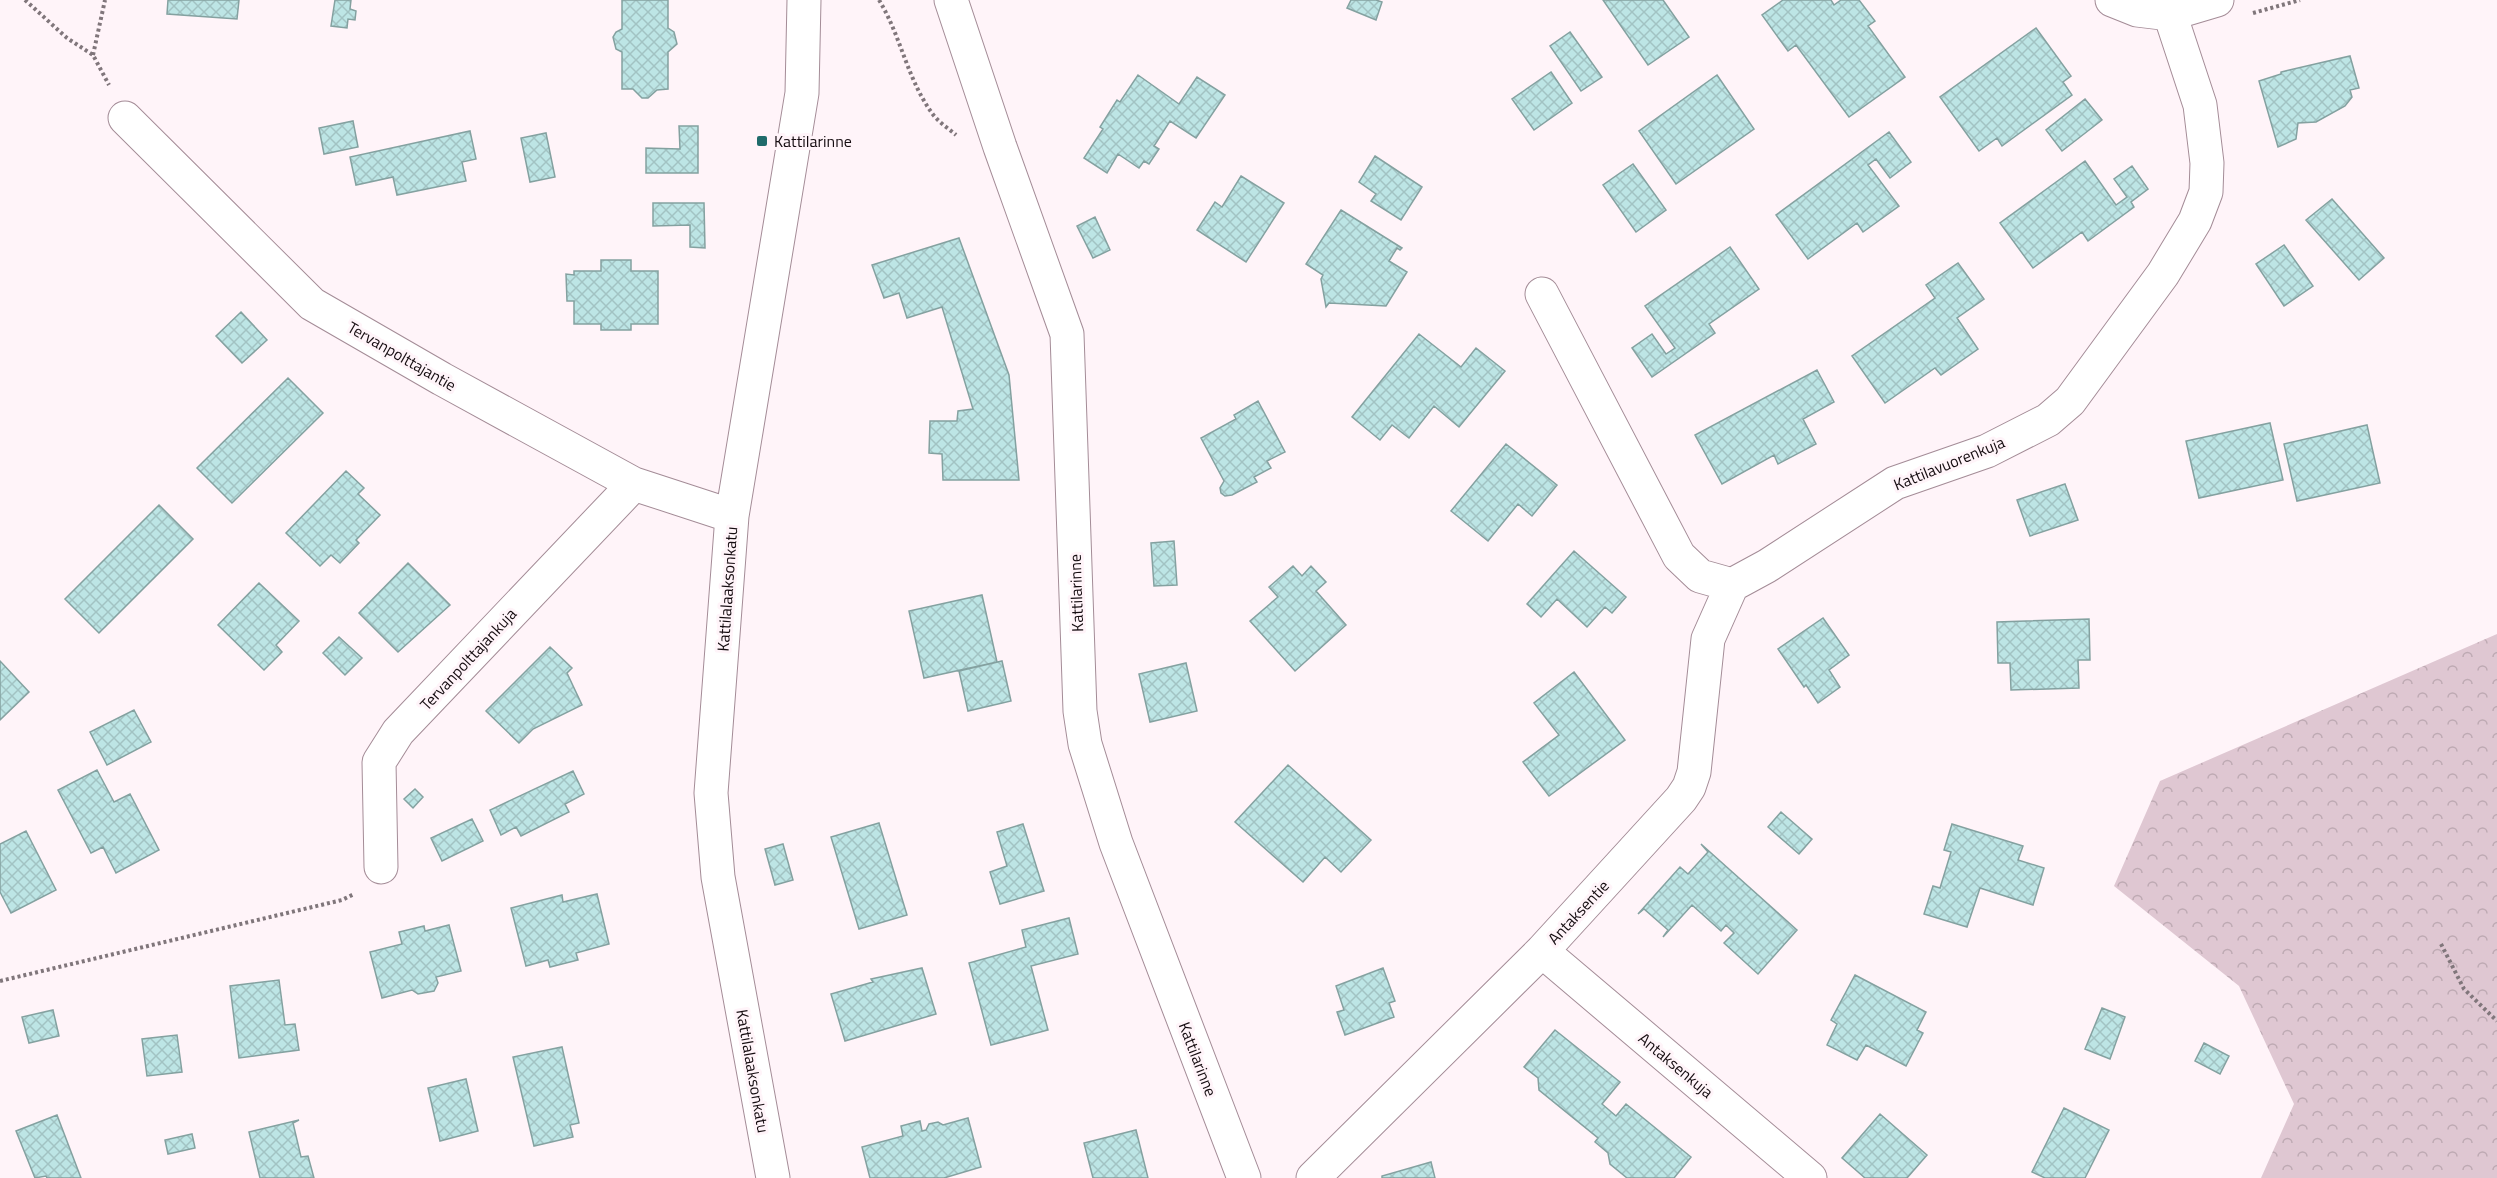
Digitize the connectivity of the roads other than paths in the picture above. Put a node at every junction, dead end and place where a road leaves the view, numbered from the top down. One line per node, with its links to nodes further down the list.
1 (804, 0): 9 (street, Kattilalaaksonkatu)
2 (951, 0): 14 (street, Kattilarinne)
3 (2112, 0): 5 (street)
4 (2217, 0): 5 (street)
5 (2170, 14): 10 (street, Kattilavuorenkuja)
6 (125, 118): 8 (street, Tervanpolttajantie)
7 (1542, 294): 10 (street)
8 (634, 484): 9 (street, Tervanpolttajantie); 11 (street, Tervanpolttajankuja)
9 (732, 516): 13 (street, Kattilalaaksonkatu)
10 (1732, 585): 12 (street, Antaksentie)
11 (381, 867)
12 (1542, 951): 15 (street, Antaksentie); 16 (street, Antaksenkuja)
13 (773, 1178)
14 (1244, 1178)
15 (1313, 1178)
16 (1810, 1178)

